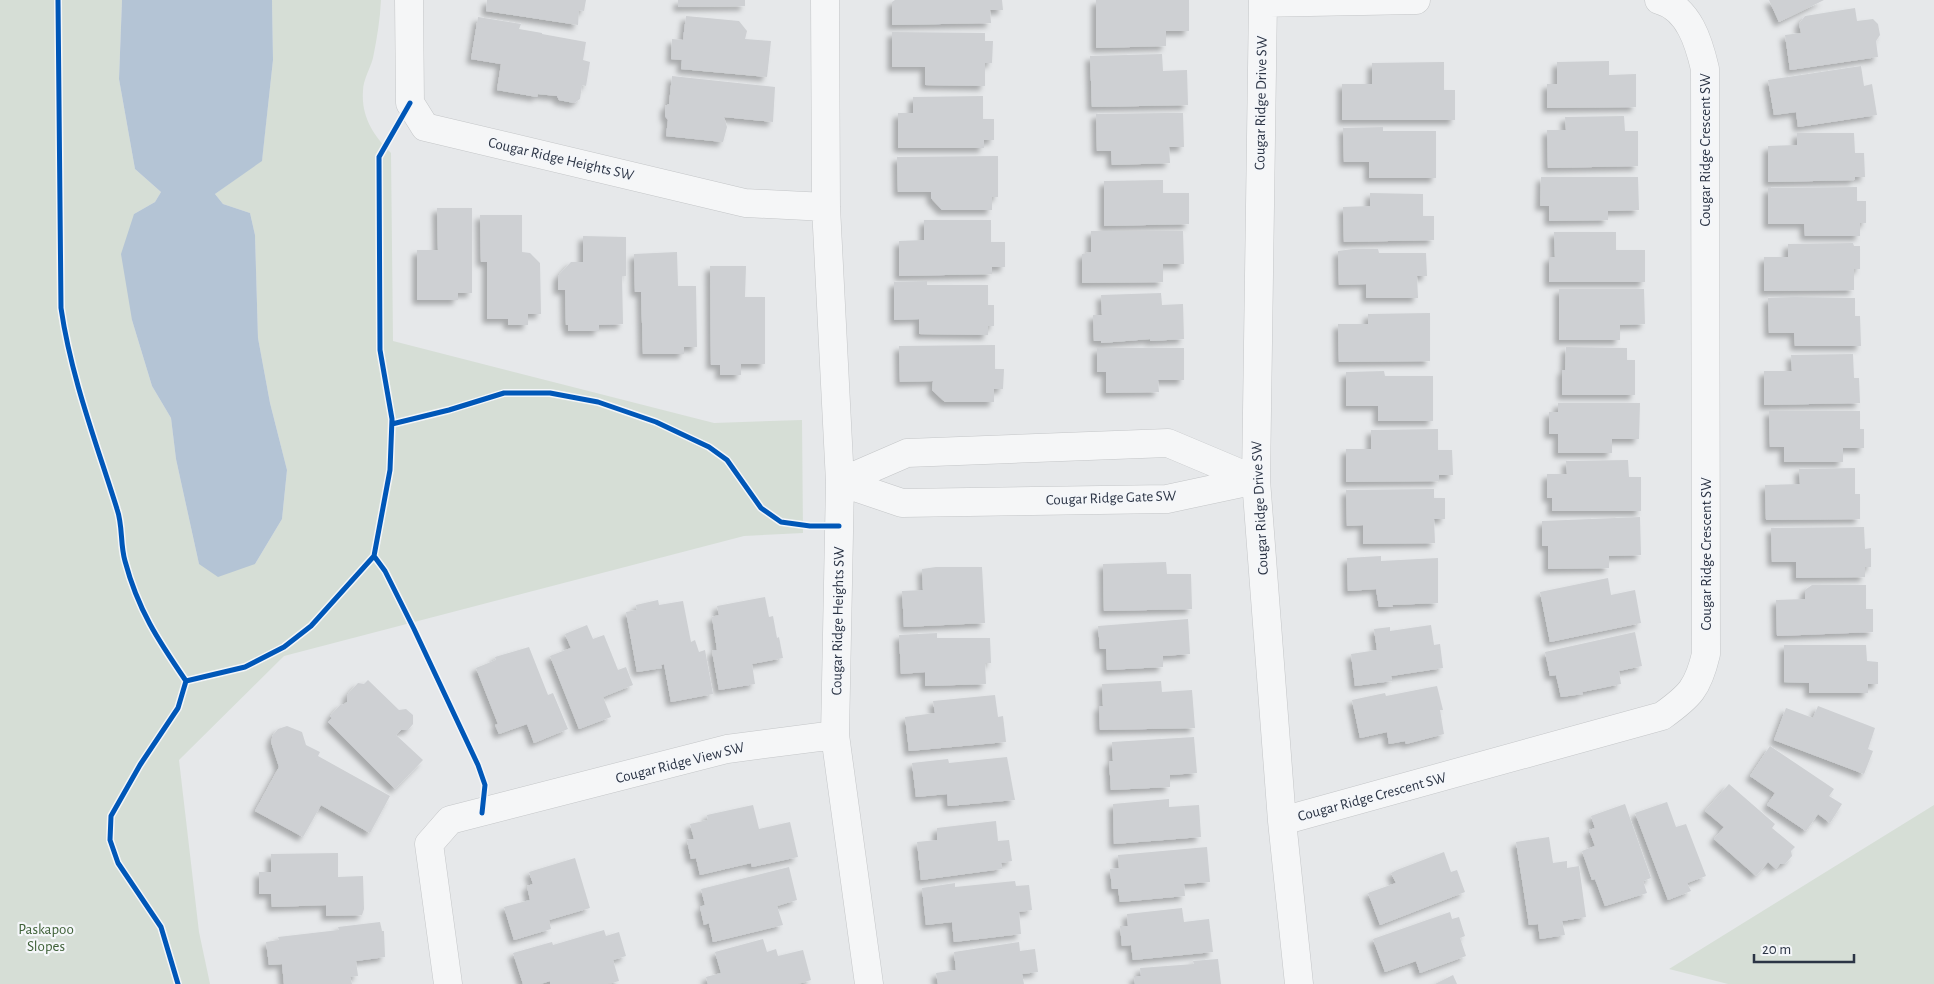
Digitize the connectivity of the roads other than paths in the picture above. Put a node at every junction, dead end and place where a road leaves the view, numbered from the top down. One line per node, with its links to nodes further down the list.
1 (409, 0): 6 (street, Cougar Ridge Heights SW)
2 (825, 0): 6 (street, Cougar Ridge Heights SW)
3 (1416, 0): 5 (street)
4 (1658, 0): 10 (street, Cougar Ridge Crescent SW)
5 (1263, 2): 7 (street, Cougar Ridge Drive SW)
6 (826, 207): 8 (street, Cougar Ridge Heights SW)
7 (1256, 480): 8 (street, Cougar Ridge Gate SW); 8 (street); 10 (street, Cougar Ridge Drive SW)
8 (840, 482): 9 (street, Cougar Ridge Heights SW)
9 (835, 735): 11 (street, Cougar Ridge View SW); 12 (street)
10 (1282, 821): 13 (street, Cougar Ridge Drive SW)
11 (448, 984)
12 (870, 984)
13 (1299, 984)

